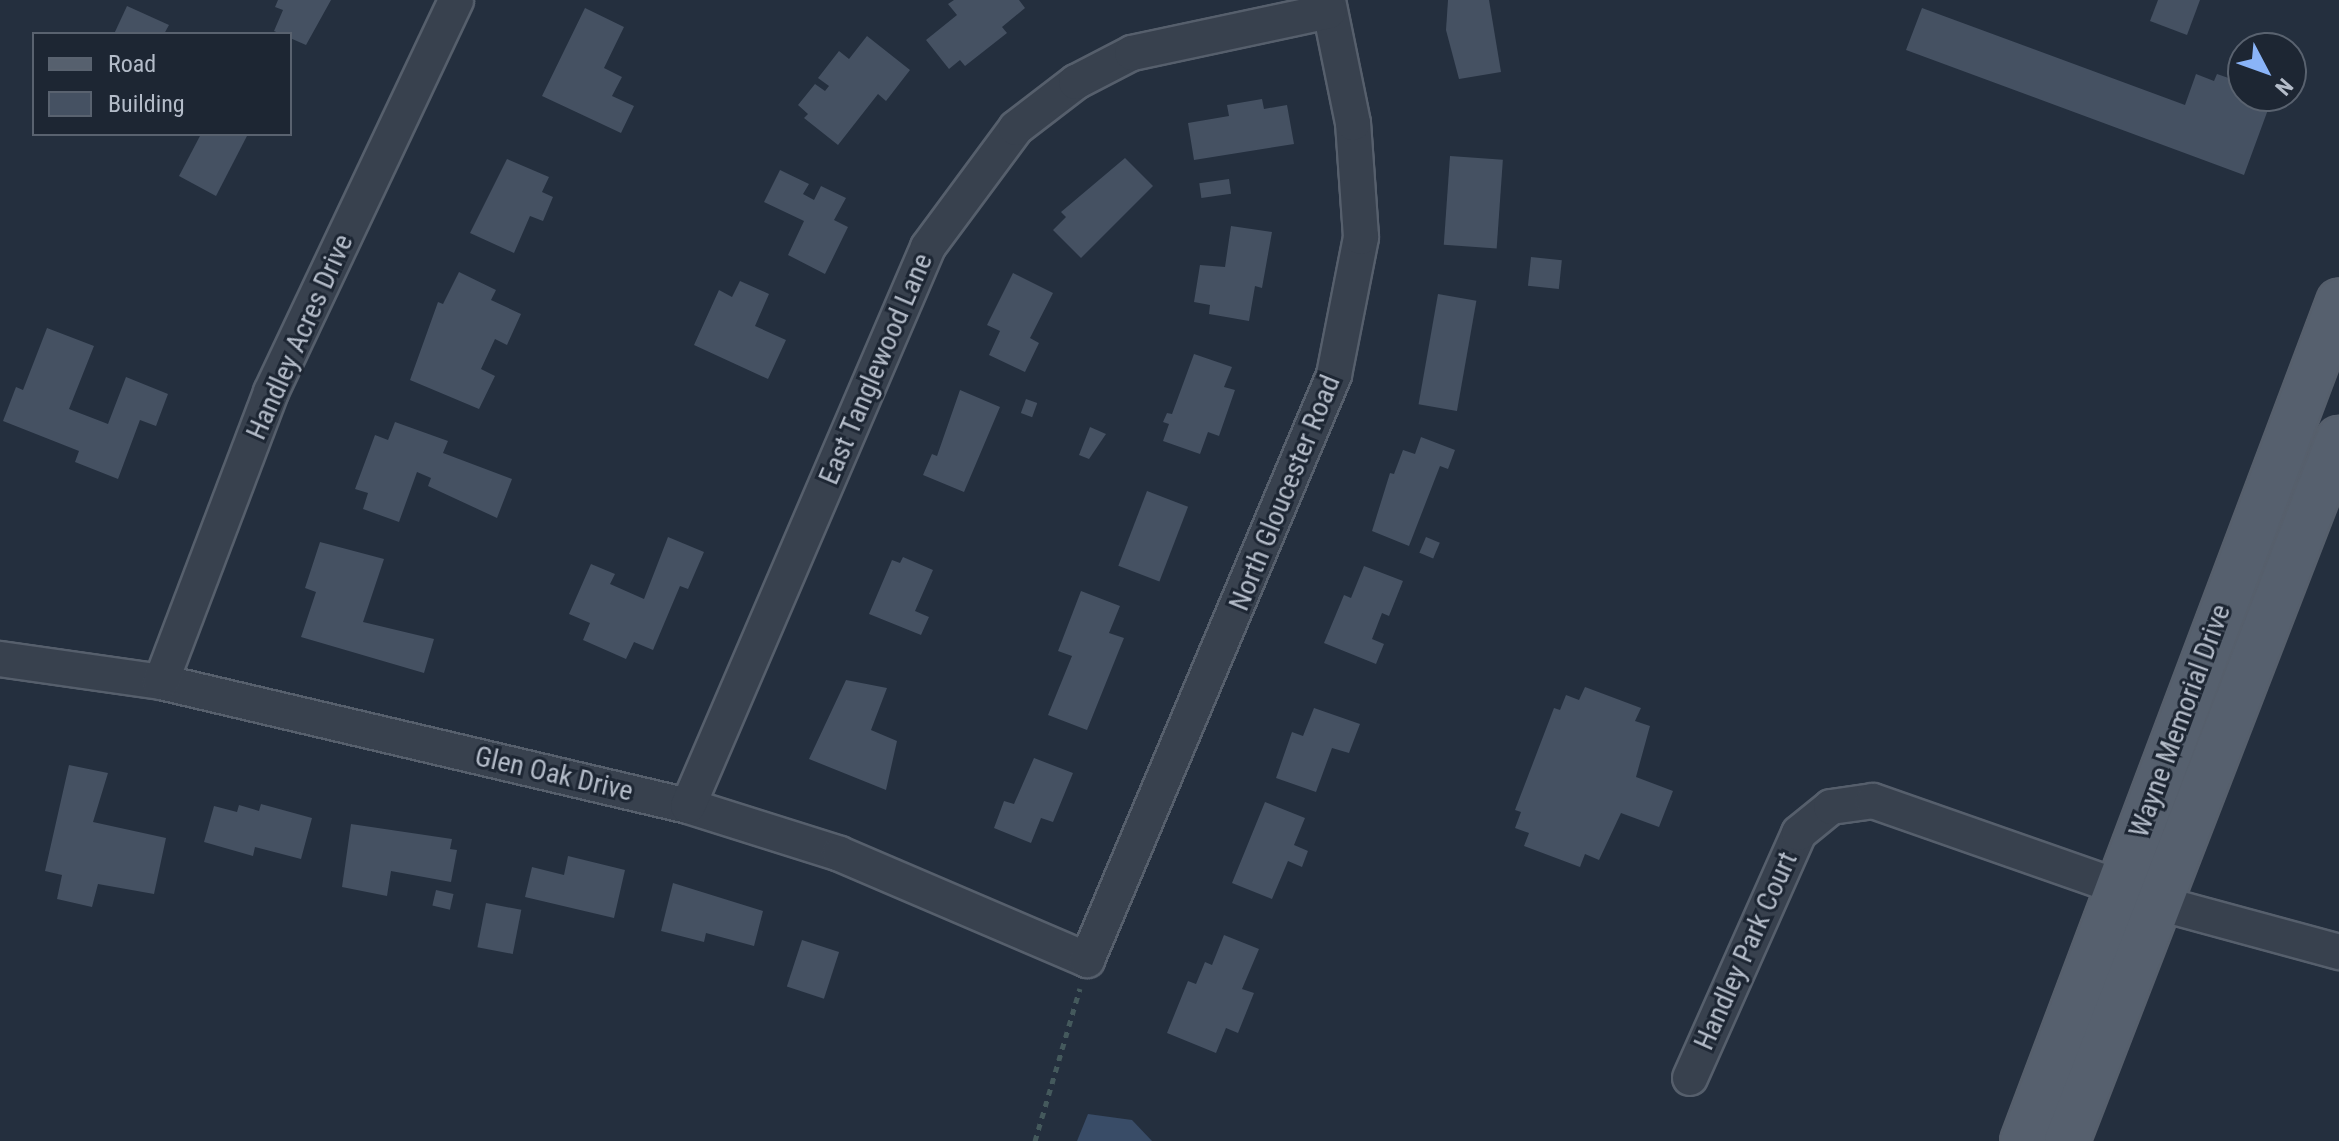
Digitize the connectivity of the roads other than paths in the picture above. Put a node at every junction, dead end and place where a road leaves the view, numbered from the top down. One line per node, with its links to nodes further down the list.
1 (456, 0): 7 (street, Handley Acres Drive)
2 (1328, 6): 8 (street, East Tanglewood Lane); 11 (street, North Gloucester Road)
3 (2339, 302): 9 (main road, Wayne Memorial Drive)
4 (2339, 439): 5 (main road, Wayne Memorial Drive)
5 (2326, 506): 9 (main road, Wayne Memorial Drive)
6 (0, 659): 7 (street, Glen Oak Drive)
7 (161, 682): 8 (street, Glen Oak Drive)
8 (688, 806): 11 (street, Glen Oak Drive)
9 (2139, 895): 10 (street, Handley Park Court); 12 (street, Handley Park Court); 13 (main road, Wayne Memorial Drive); 14 (main road, Wayne Memorial Drive)
10 (2339, 952)
11 (1087, 960)
12 (1690, 1078)
13 (2023, 1141)
14 (2067, 1141)

